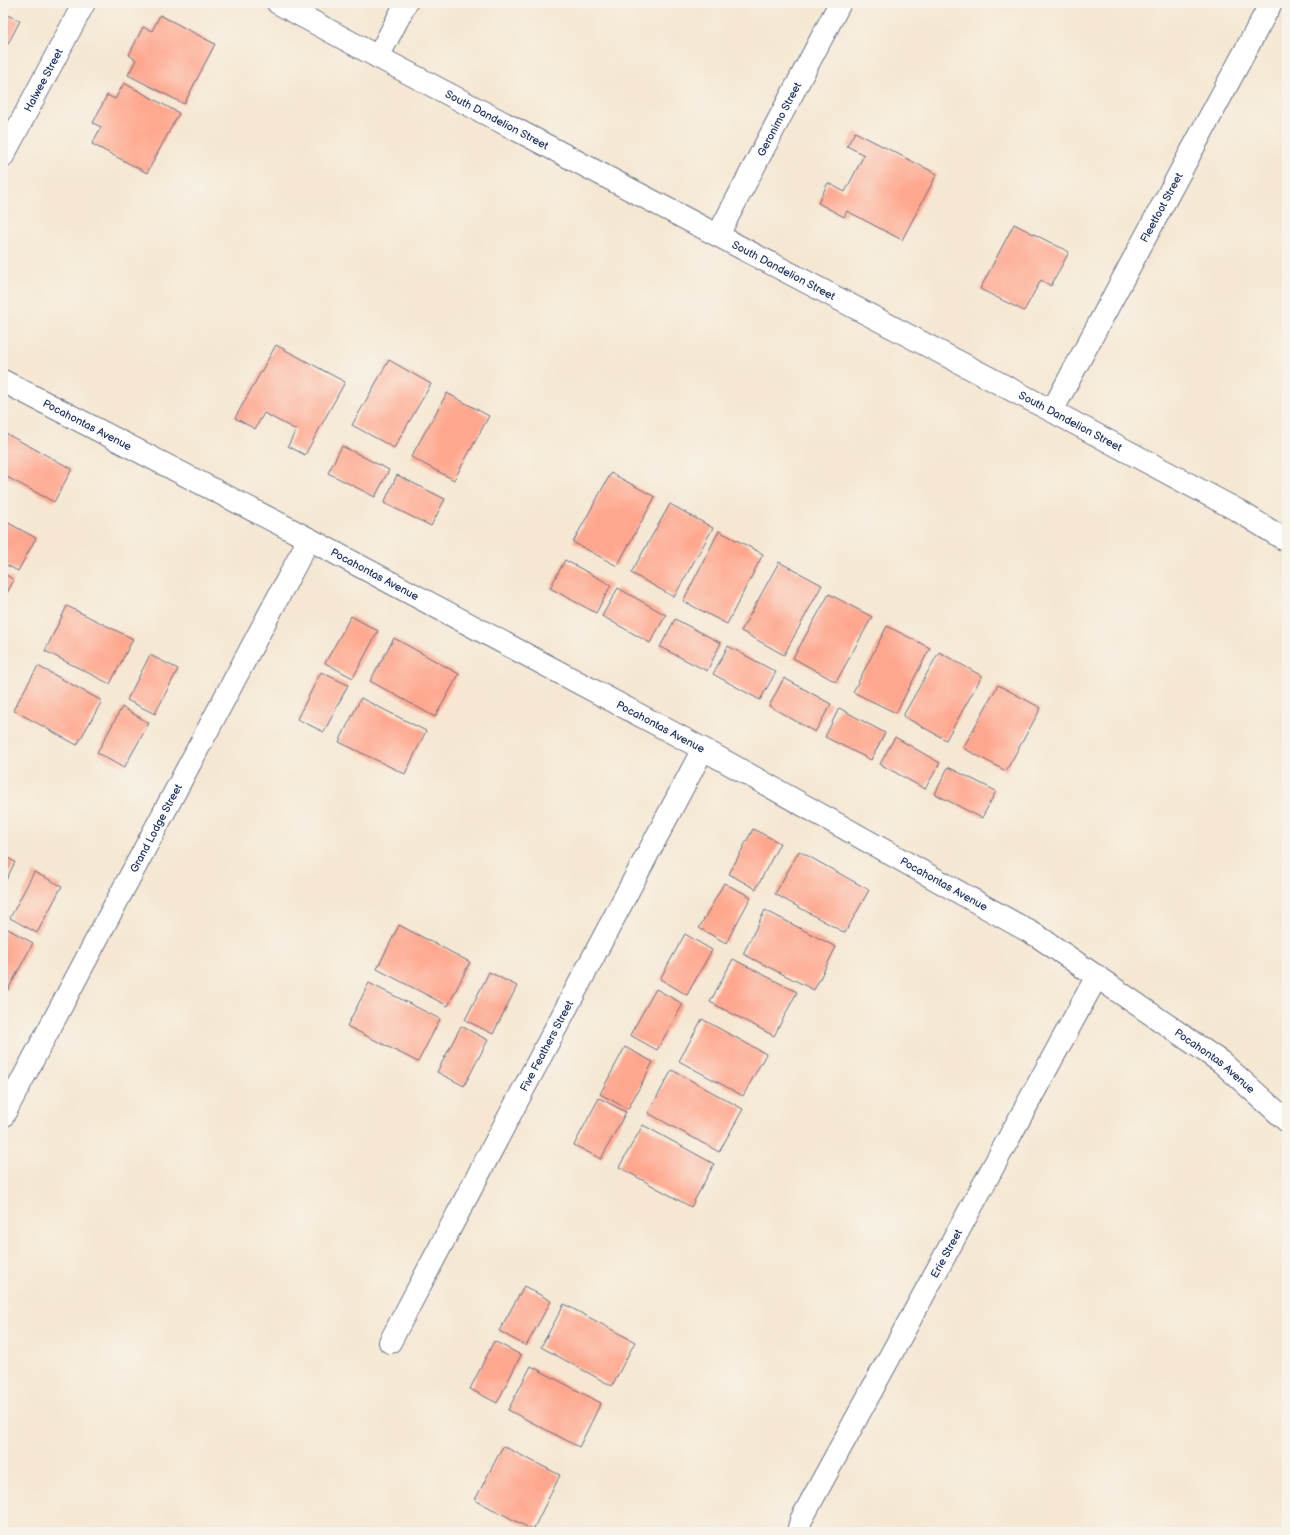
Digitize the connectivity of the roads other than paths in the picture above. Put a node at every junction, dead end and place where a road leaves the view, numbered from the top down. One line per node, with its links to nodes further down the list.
1 (84, 3): 7 (street, Halwee Street)
2 (278, 3): 6 (street, South Dandelion Street)
3 (406, 3): 6 (street)
4 (840, 3): 8 (street, Geronimo Street)
5 (1271, 3): 10 (street, Fleetfoot Street)
6 (378, 57): 8 (street, South Dandelion Street)
7 (3, 156)
8 (718, 235): 10 (street, South Dandelion Street)
9 (3, 380): 11 (street, Pocahontas Avenue)
10 (1052, 411): 12 (street, South Dandelion Street)
11 (309, 539): 13 (street, Pocahontas Avenue); 15 (street, Grand Lodge Street)
12 (1287, 541)
13 (703, 749): 14 (street, Pocahontas Avenue); 17 (street, Five Feathers Street)
14 (1097, 976): 16 (street, Pocahontas Avenue); 18 (street, Erie Street)
15 (3, 1116)
16 (1287, 1121)
17 (390, 1342)
18 (798, 1532)

